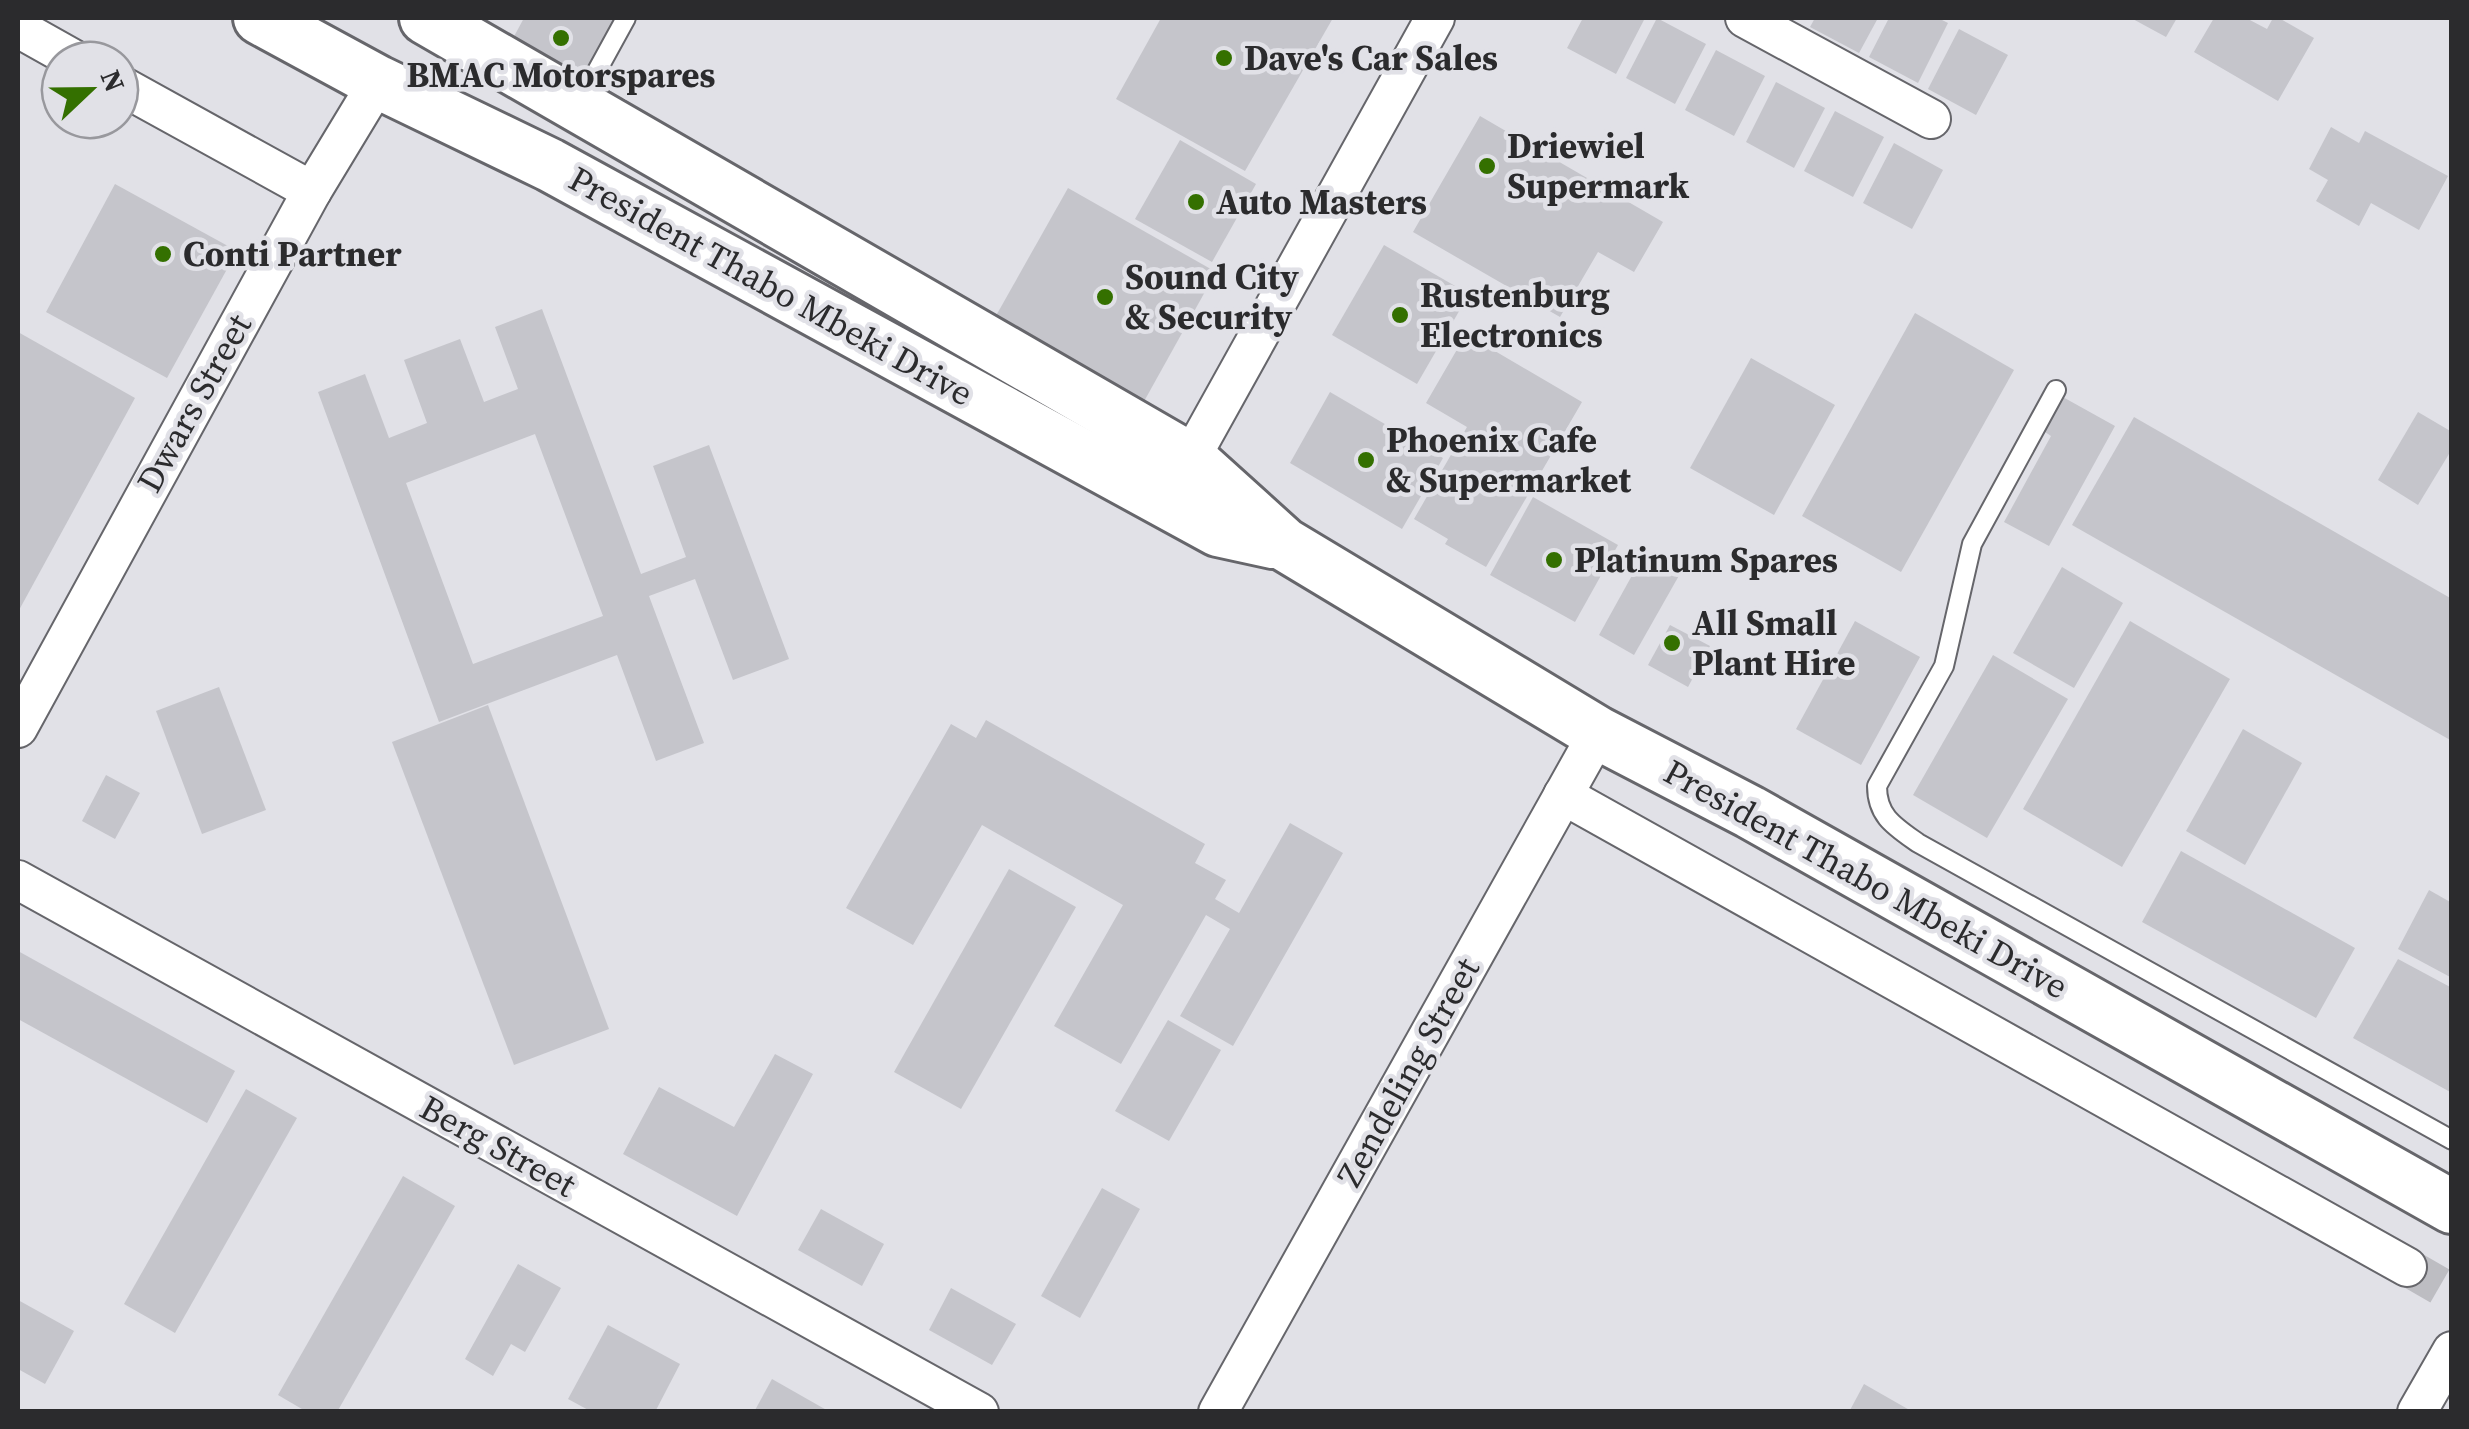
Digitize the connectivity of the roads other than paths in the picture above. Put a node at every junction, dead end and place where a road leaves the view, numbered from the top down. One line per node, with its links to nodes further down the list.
1 (260, 18): 9 (street, President Thabo Mbeki Drive)
2 (426, 18): 11 (street, President Thabo Mbeki Drive)
3 (626, 18): 11 (lane)
4 (1415, 18): 15 (lane)
5 (1435, 18): 15 (street)
6 (1745, 18): 12 (street)
7 (18, 28): 8 (street)
8 (40, 40)
9 (378, 82): 13 (street, Dwars Street); 16 (street, President Thabo Mbeki Drive)
10 (140, 96): 13 (street)
11 (578, 107): 15 (street, President Thabo Mbeki Drive)
12 (1931, 119)
13 (312, 191): 18 (street, Dwars Street)
14 (2056, 390): 22 (lane)
15 (1183, 455): 16 (street); 17 (street, President Thabo Mbeki Drive)
16 (1128, 482): 17 (street, President Thabo Mbeki Drive)
17 (1284, 544): 19 (street, President Thabo Mbeki Drive)
18 (18, 728)
19 (1598, 733): 20 (street, Zendeling Street); 23 (street, President Thabo Mbeki Drive)
20 (1563, 795): 24 (street); 27 (street, Zendeling Street)
21 (18, 880): 26 (street, Berg Street)
22 (2452, 1140)
23 (2452, 1208)
24 (2407, 1267)
25 (2452, 1351): 28 (street)
26 (979, 1412)
27 (1218, 1412)
28 (2417, 1412)

